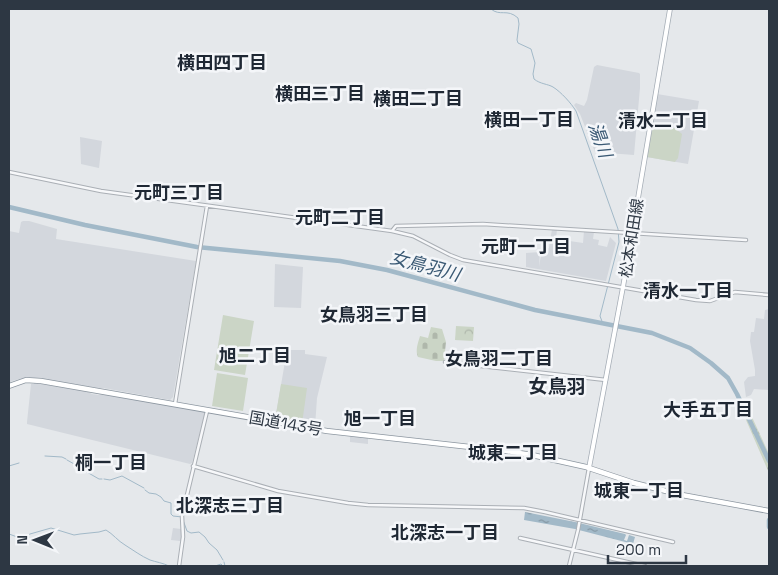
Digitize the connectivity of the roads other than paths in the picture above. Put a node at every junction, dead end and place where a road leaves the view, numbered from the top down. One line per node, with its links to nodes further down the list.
1 (670, 9): 5 (main road, 松本和田線)
2 (9, 172): 3 (street)
3 (207, 206): 4 (street); 12 (street)
4 (392, 231): 5 (street); 7 (street)
5 (632, 233): 6 (street); 7 (main road, 松本和田線)
6 (746, 240)
7 (623, 287): 8 (street); 10 (main road, 松本和田線)
8 (769, 295)
9 (445, 362): 10 (street)
10 (606, 380): 15 (main road, 松本和田線)
11 (9, 386): 12 (highway, 国道143号)
12 (175, 404): 13 (highway, 国道143号)
13 (208, 409): 14 (street); 15 (highway, 国道143号)
14 (193, 466): 17 (street); 21 (street)
15 (589, 468): 16 (highway, 国道143号); 17 (street)
16 (768, 511)
17 (580, 522): 19 (street); 20 (street)
18 (520, 538): 20 (street)
19 (673, 542)
20 (574, 549): 22 (street); 23 (street)
21 (179, 566)
22 (569, 566)
23 (645, 566)

